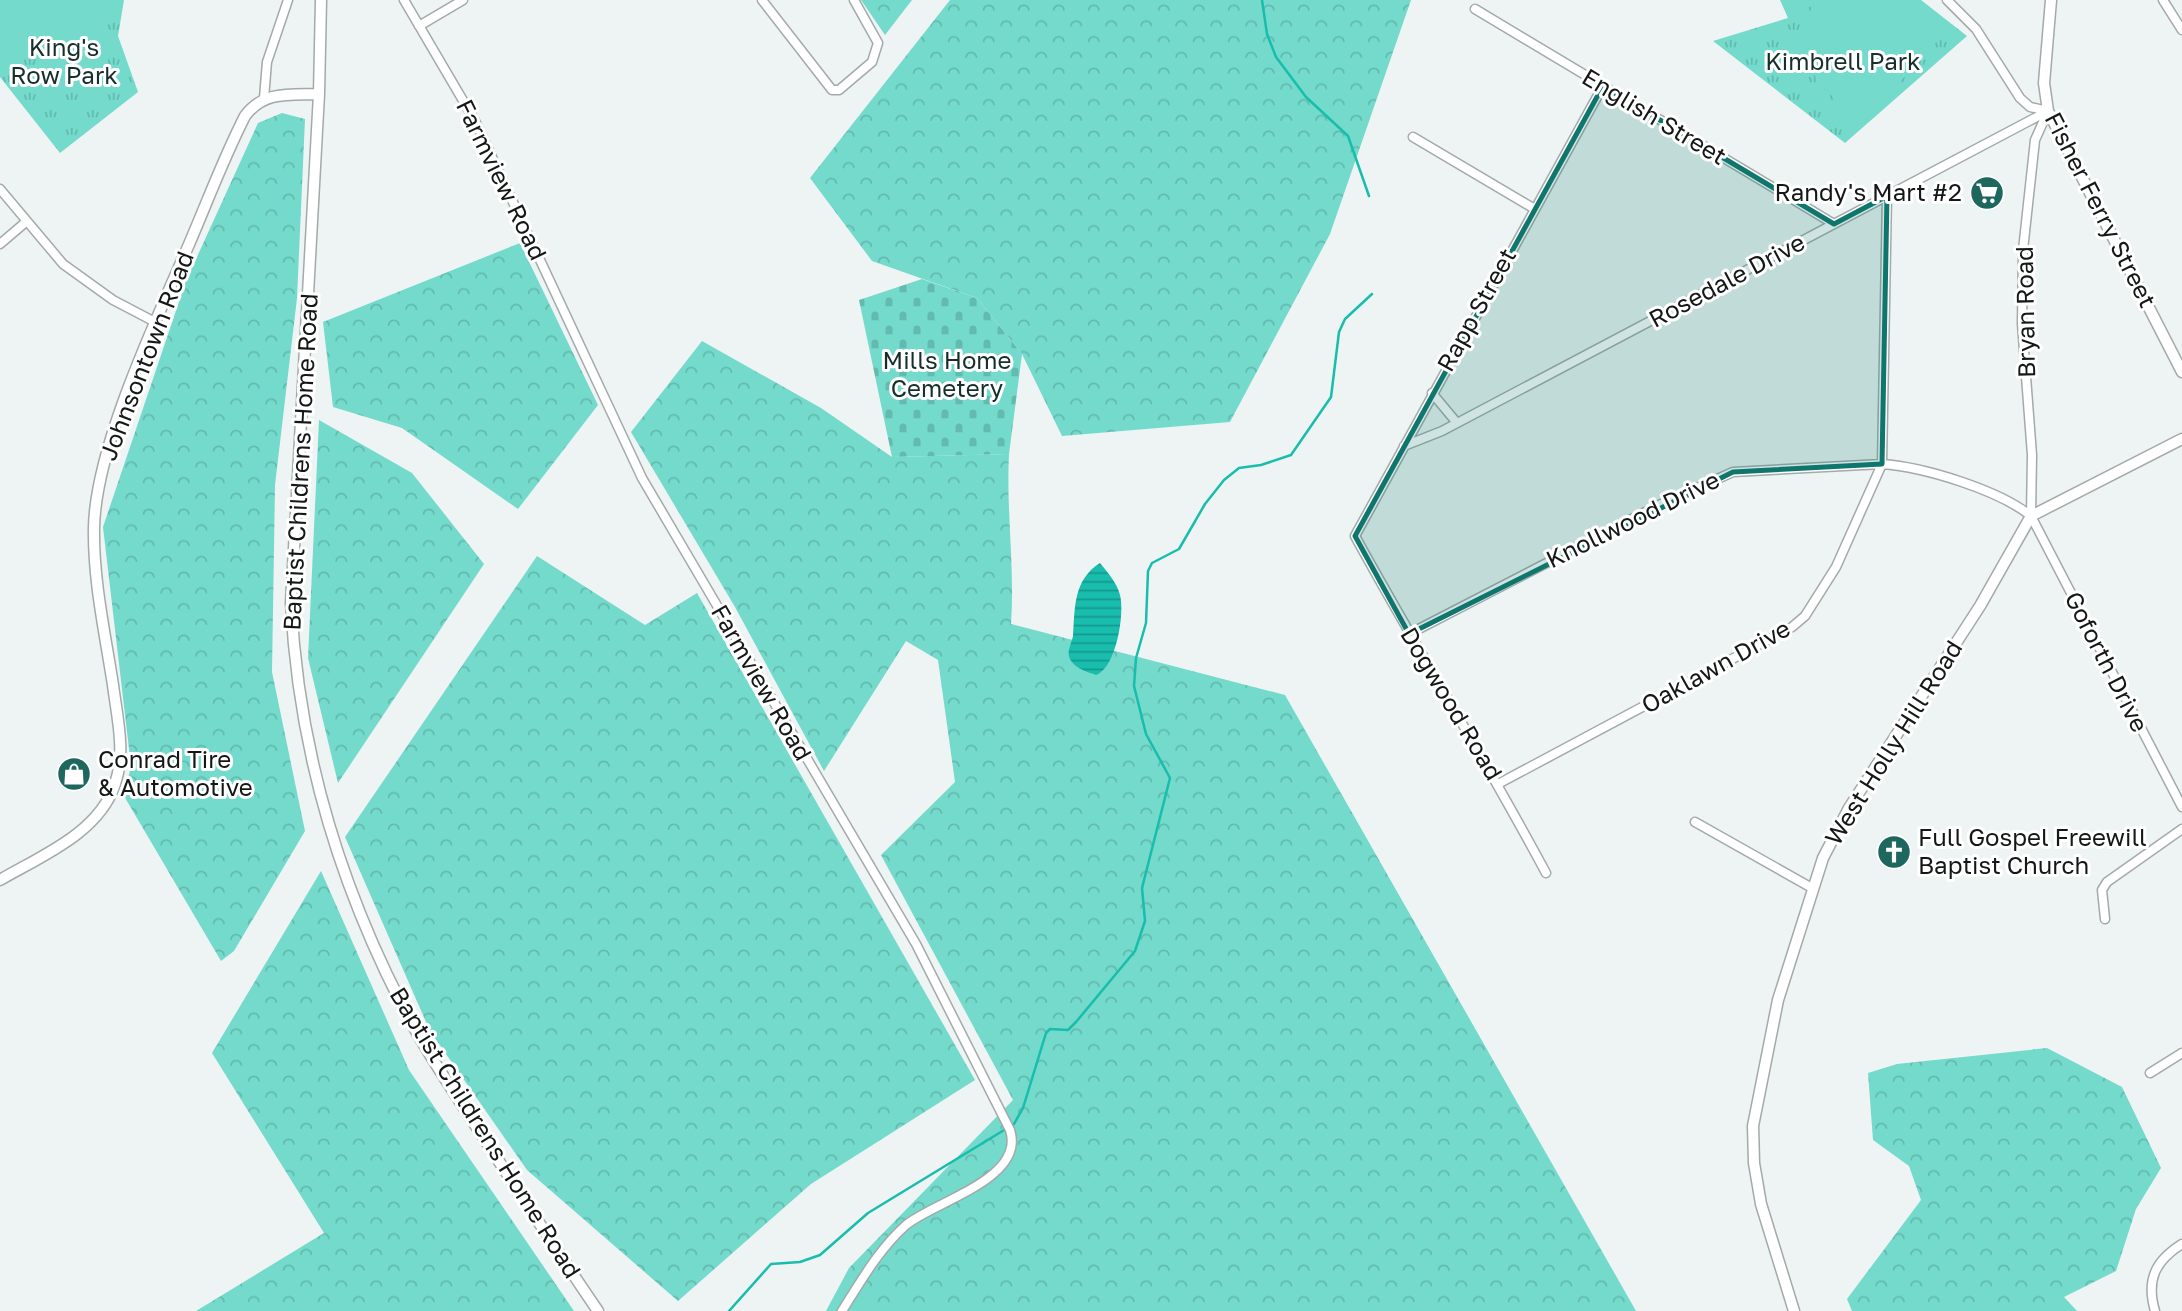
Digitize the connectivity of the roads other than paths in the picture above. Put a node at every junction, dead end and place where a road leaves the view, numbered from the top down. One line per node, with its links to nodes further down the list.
1 (288, 0): 15 (street)
2 (321, 0): 14 (street, Baptist Childrens Home Road)
3 (404, 0): 11 (street, Farmview Road)
4 (463, 0): 11 (street)
5 (762, 0): 6 (street)
6 (854, 0)
7 (1947, 0): 16 (street)
8 (2051, 0): 16 (street, Fisher Ferry Street)
9 (2163, 0): 12 (street)
10 (1475, 9): 13 (street, English Street)
11 (419, 26): 46 (street, Farmview Road)
12 (2182, 30)
13 (1603, 86): 20 (street, Rapp Street); 22 (street, English Street)
14 (319, 94): 15 (street); 45 (street, Baptist Childrens Home Road)
15 (264, 99): 24 (street, Johnsontown Road)
16 (2048, 111): 19 (street, Rosedale Drive); 25 (street, Fisher Ferry Street); 31 (street, Bryan Road)
17 (1413, 137): 20 (street)
18 (0, 189): 21 (street)
19 (1887, 196): 22 (street, Rosedale Drive); 30 (street, Oaklawn Drive)
20 (1533, 208): 26 (street, Rapp Street)
21 (27, 221): 23 (street); 24 (street)
22 (1834, 224): 27 (street, Rosedale Drive)
23 (0, 244)
24 (155, 323): 39 (street, Johnsontown Road)
25 (2182, 372)
26 (1432, 393): 27 (street); 29 (street, Rapp Street)
27 (1457, 423): 29 (street, Rosedale Drive)
28 (2182, 439): 31 (street)
29 (1404, 446): 32 (street, Rapp Street)
30 (1882, 464): 31 (street, Knollwood Drive); 33 (street, Knollwood Drive); 34 (street, Oaklawn Drive)
31 (2031, 516): 35 (street, Goforth Drive); 40 (street, West Holly Hill Road)
32 (1355, 536): 33 (street, Dogwood Road)
33 (1409, 634): 34 (street, Dogwood Road)
34 (1498, 784): 38 (street, Dogwood Road)
35 (2182, 807)
36 (1696, 822): 40 (street)
37 (2182, 829): 41 (street)
38 (1546, 873)
39 (0, 880)
40 (1812, 888): 47 (street, West Holly Hill Road)
41 (2105, 919)
42 (2182, 1053): 43 (street)
43 (2150, 1073)
44 (2182, 1244): 48 (street)
45 (598, 1311)
46 (842, 1311)
47 (1794, 1311)
48 (2155, 1311)

